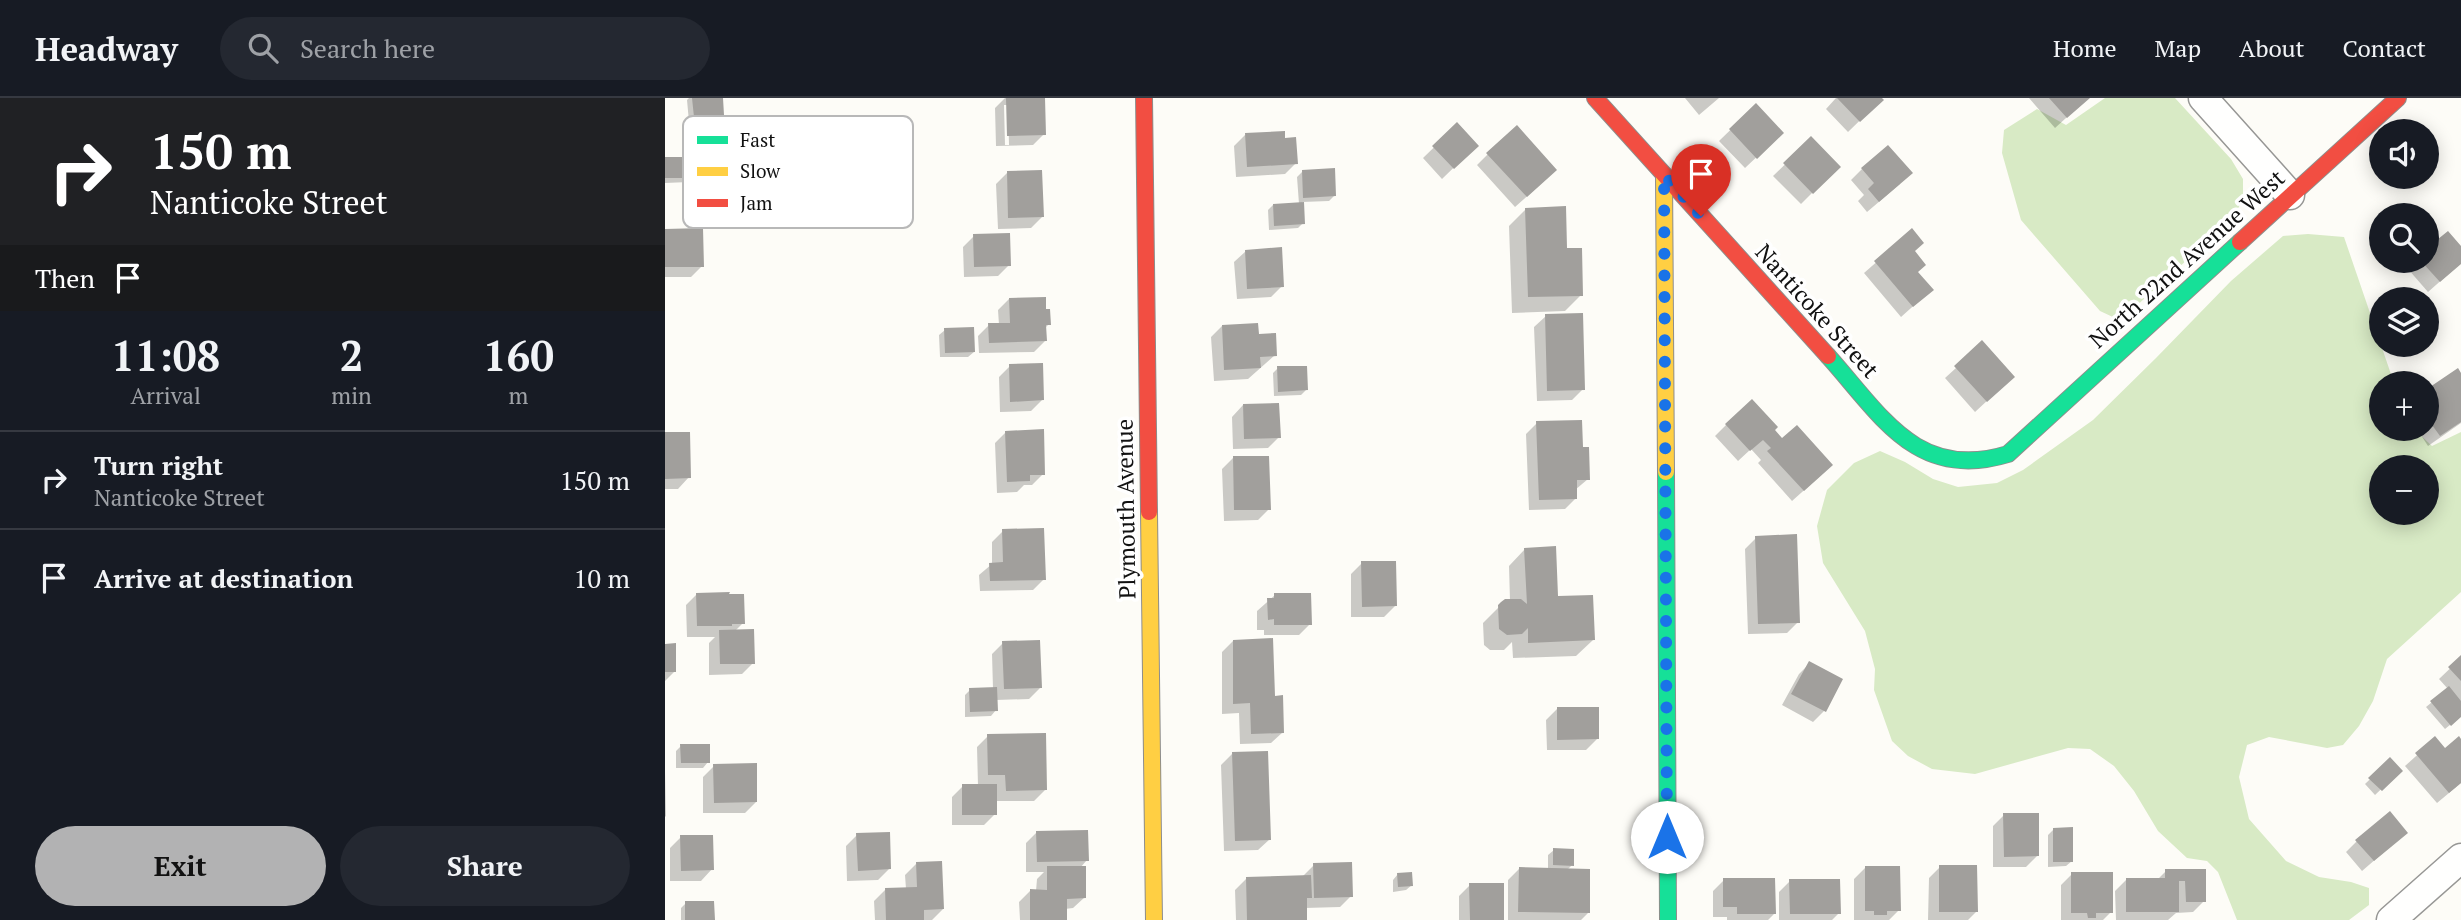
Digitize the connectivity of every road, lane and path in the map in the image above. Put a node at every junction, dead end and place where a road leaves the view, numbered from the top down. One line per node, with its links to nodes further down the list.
1 (1144, 98): 9 (street, Plymouth Avenue)
2 (1595, 98): 5 (street, Nanticoke Street)
3 (2203, 98): 6 (street)
4 (2398, 98): 6 (street, North 22nd Avenue West)
5 (1664, 175): 7 (street, Nanticoke Street); 10 (street)
6 (2290, 195): 7 (street, North 22nd Avenue West)
7 (2008, 454)
8 (2461, 858): 11 (street)
9 (1154, 920)
10 (1668, 920)
11 (2391, 920)

